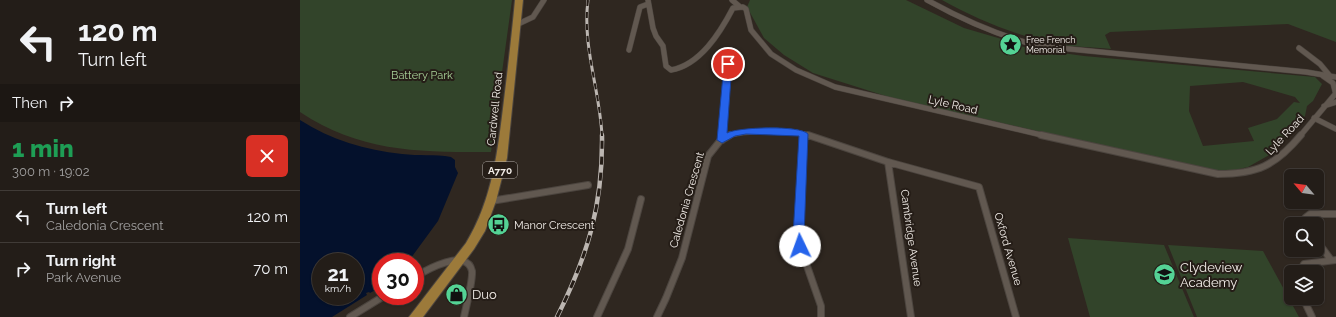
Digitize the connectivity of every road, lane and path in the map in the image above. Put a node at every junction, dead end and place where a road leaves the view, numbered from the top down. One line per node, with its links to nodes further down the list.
1 (519, 0): 7 (main road, Cardwell Road / A770)
2 (544, 0): 7 (street)
3 (732, 0): 6 (street)
4 (927, 0): 11 (street, Lyle Road)
5 (648, 2): 6 (street); 9 (street)
6 (739, 6): 16 (street, Lyle Road)
7 (517, 21): 24 (main road, Cardwell Road / A770)
8 (1299, 48): 12 (street)
9 (629, 50)
10 (728, 64): 19 (street)
11 (1306, 72): 12 (street, Lyle Road); 13 (street, Lyle Road)
12 (1333, 76)
13 (1336, 94): 15 (street, Lyle Road)
14 (1336, 102): 15 (street)
15 (1324, 106): 16 (street, Lyle Road)
16 (1314, 118): 17 (street)
17 (1336, 129)
18 (804, 134): 19 (street, Caledonia Crescent); 20 (street, Caledonia Crescent); 39 (street)
19 (722, 140): 38 (street, Caledonia Crescent)
20 (888, 162): 22 (street, Caledonia Crescent); 40 (street, Cambridge Avenue)
21 (588, 185): 24 (street)
22 (979, 187): 41 (street, Oxford Avenue)
23 (641, 199): 37 (street)
24 (491, 201): 29 (main road, Cardwell Road / A770)
25 (1336, 214): 26 (street)
26 (1306, 217)
27 (1324, 249): 28 (street)
28 (1333, 260): 30 (street)
29 (460, 261): 31 (street); 35 (main road, Cardwell Road / A770); 36 (street)
30 (1304, 265)
31 (424, 272)
32 (372, 303): 34 (street)
33 (1306, 305): 42 (street)
34 (350, 317)
35 (415, 317)
36 (464, 317)
37 (597, 317)
38 (657, 317)
39 (821, 317)
40 (911, 317)
41 (1016, 317)
42 (1312, 317)

